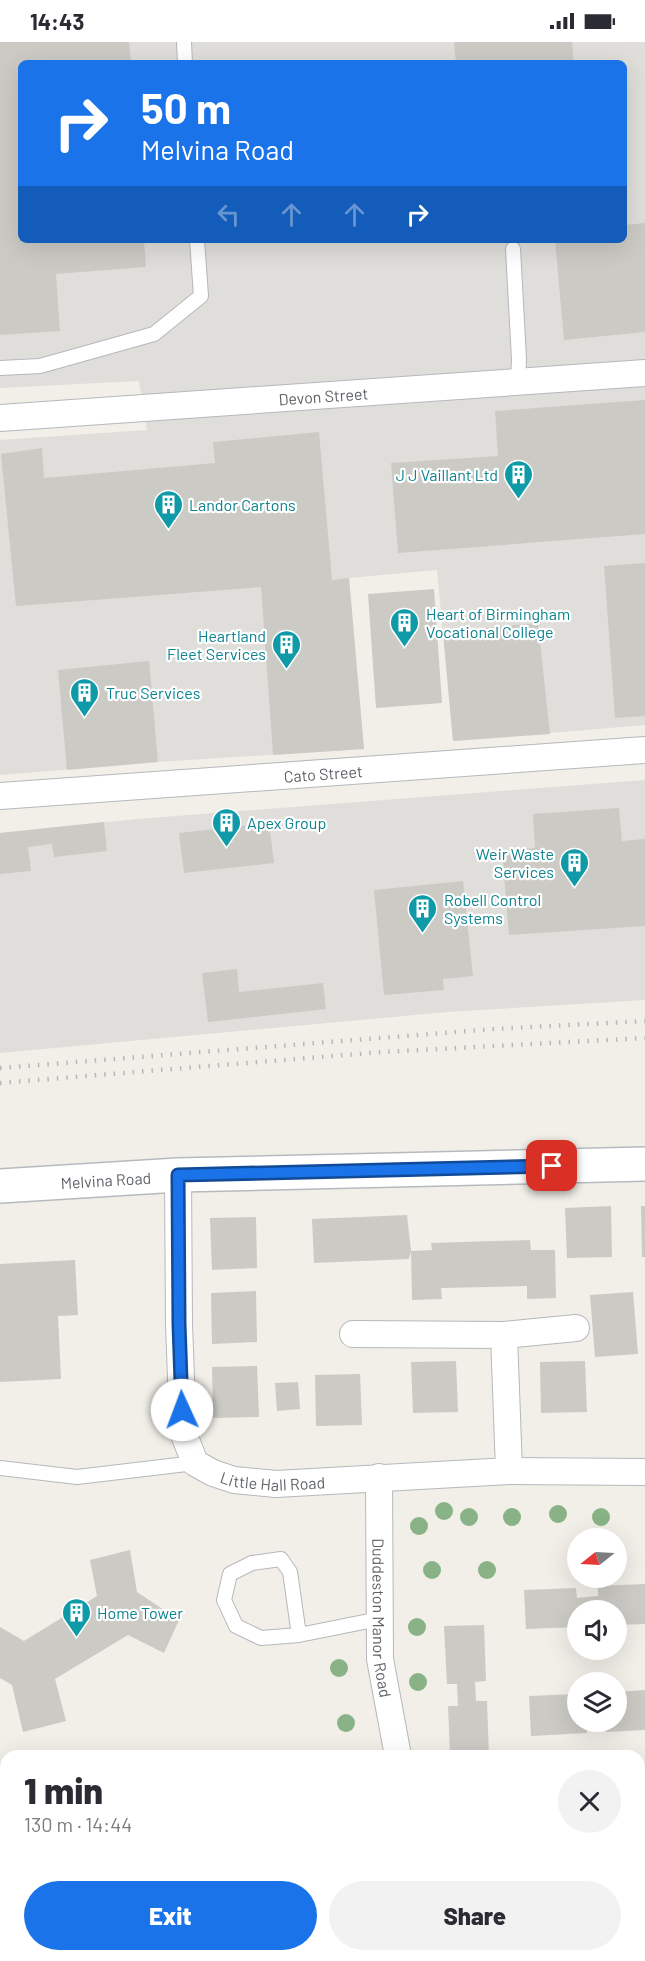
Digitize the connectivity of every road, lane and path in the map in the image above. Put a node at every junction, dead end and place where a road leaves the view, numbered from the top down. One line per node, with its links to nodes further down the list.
1 (184, 42): 2 (lane)
2 (185, 60)
3 (197, 243): 5 (lane)
4 (513, 249): 7 (lane)
5 (0, 368)
6 (645, 373): 7 (street, Devon Street)
7 (518, 382): 8 (street, Devon Street)
8 (0, 418)
9 (645, 750): 10 (street, Cato Street)
10 (0, 796)
11 (645, 1164): 12 (main road, Melvina Road)
12 (178, 1175): 13 (main road, Melvina Road); 17 (street)
13 (0, 1186)
14 (576, 1328): 16 (street)
15 (353, 1334): 16 (street)
16 (504, 1335): 19 (street)
17 (195, 1463): 18 (lane); 21 (street, Little Hall Road)
18 (0, 1468)
19 (509, 1471): 20 (street, Little Hall Road); 21 (street, Little Hall Road)
20 (645, 1472)
21 (379, 1477): 22 (street, Duddeston Manor Road)
22 (379, 1619): 23 (lane); 24 (street, Duddeston Manor Road)
23 (299, 1635): 23 (lane)
24 (397, 1750)

